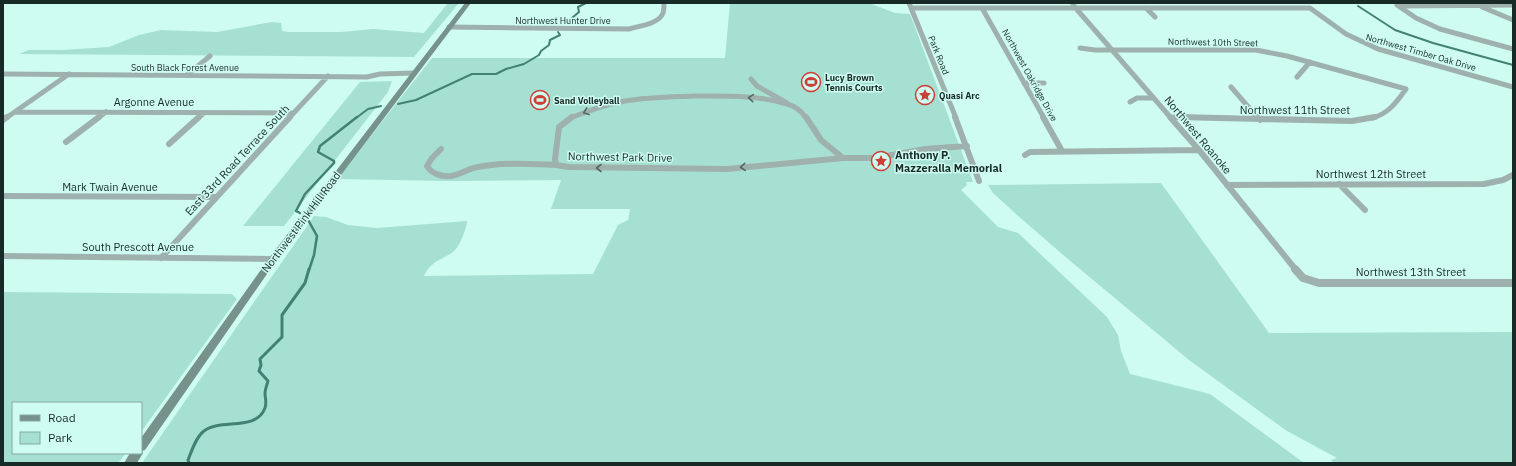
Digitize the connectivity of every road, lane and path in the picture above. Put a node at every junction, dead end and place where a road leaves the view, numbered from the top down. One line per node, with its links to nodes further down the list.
1 (468, 3): 11 (main road, Northwest Pink Hill Road)
2 (664, 3): 11 (street, Northwest Hunter Drive)
3 (910, 5): 7 (street); 41 (street, Park Road)
4 (1073, 5): 7 (street); 8 (street); 14 (street, Northwest Roanoke)
5 (1513, 5): 6 (street)
6 (1480, 6): 10 (street); 13 (street)
7 (982, 8): 24 (street, Northwest Oakridge Drive)
8 (1146, 8): 9 (street); 27 (street, Northwest Timber Oak Drive)
9 (1155, 17)
10 (1513, 20)
11 (449, 27): 21 (main road, Northwest Pink Hill Road)
12 (1080, 48): 14 (street, Northwest 10th Street)
13 (1513, 49)
14 (1111, 50): 16 (street, Northwest 10th Street); 29 (street, Northwest Roanoke)
15 (210, 56): 19 (street)
16 (1310, 62): 22 (street); 28 (street, Northwest 10th Street)
17 (3, 74): 18 (street, South Black Forest Avenue)
18 (69, 74): 19 (street, South Black Forest Avenue); 32 (street)
19 (187, 75): 20 (street, South Black Forest Avenue)
20 (328, 76): 21 (street, South Black Forest Avenue); 35 (street, East 33rd Road Terrace South)
21 (412, 76): 57 (main road, Northwest Pink Hill Road)
22 (1298, 77)
23 (751, 79): 31 (street)
24 (1024, 83): 25 (street); 44 (street, Northwest Oakridge Drive)
25 (1044, 83)
26 (1231, 87): 38 (street)
27 (1513, 87)
28 (1406, 89): 38 (street, Northwest 11th Street)
29 (1153, 98): 30 (street); 36 (street, Northwest Roanoke)
30 (1130, 102)
31 (789, 104): 46 (street, Northwest Park Drive); 47 (street, Northwest Park Drive, one-way to 47)
32 (15, 112): 33 (street, Argonne Avenue); 37 (street)
33 (106, 112): 34 (street, Argonne Avenue); 39 (street)
34 (204, 113): 35 (street, Argonne Avenue); 40 (street)
35 (293, 113): 53 (street, East 33rd Road Terrace South)
36 (1171, 117): 38 (street, Northwest 11th Street); 43 (street, Northwest Roanoke)
37 (3, 120)
38 (1260, 120)
39 (66, 142)
40 (169, 144)
41 (967, 146): 46 (street, Northwest Park Drive); 49 (street, Park Road)
42 (442, 149): 47 (street)
43 (1199, 150): 44 (street); 51 (street, Northwest Roanoke)
44 (1062, 151): 45 (street)
45 (1025, 155)
46 (843, 158): 47 (street, Northwest Park Drive, one-way to 47)
47 (556, 165)
48 (1513, 175): 50 (street, Northwest 12th Street)
49 (979, 181)
50 (1339, 184): 51 (street, Northwest 12th Street); 54 (street)
51 (1227, 185): 58 (street, Northwest Roanoke)
52 (3, 196): 53 (street, Mark Twain Avenue)
53 (216, 197): 56 (street, East 33rd Road Terrace South)
54 (1365, 210)
55 (3, 256): 56 (street, South Prescott Avenue)
56 (161, 258): 57 (street, South Prescott Avenue)
57 (273, 258): 60 (main road, Northwest Pink Hill Road)
58 (1306, 283): 59 (street, Northwest 13th Street)
59 (1513, 283)
60 (142, 446)
61 (135, 454): 62 (main road)
62 (130, 463)

